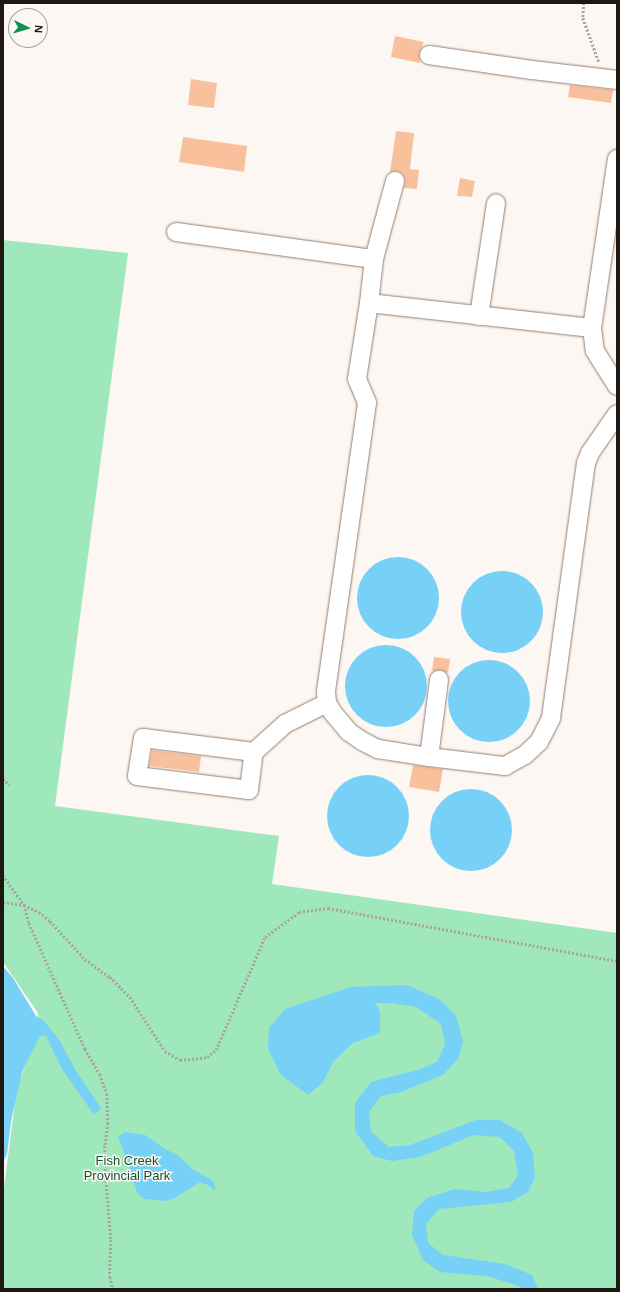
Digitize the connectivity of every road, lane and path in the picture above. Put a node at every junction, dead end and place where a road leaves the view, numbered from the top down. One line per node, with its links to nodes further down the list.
1 (584, 3): 3 (path)
2 (428, 55): 4 (lane)
3 (604, 66)
4 (617, 80)
5 (617, 159): 12 (lane)
6 (395, 182): 9 (lane)
7 (496, 203): 11 (lane)
8 (176, 232): 9 (lane)
9 (374, 259): 10 (lane)
10 (369, 302): 11 (lane); 16 (lane)
11 (479, 316): 12 (lane)
12 (592, 328): 13 (lane)
13 (617, 386)
14 (617, 414): 18 (lane)
15 (439, 680): 18 (lane)
16 (327, 703): 17 (lane); 18 (lane)
17 (254, 752): 17 (lane)
18 (429, 757)
19 (3, 779): 20 (path)
20 (10, 785)
21 (3, 875): 23 (path)
22 (3, 902): 23 (path)
23 (24, 905): 24 (path); 25 (path)
24 (617, 961)
25 (113, 1289)

